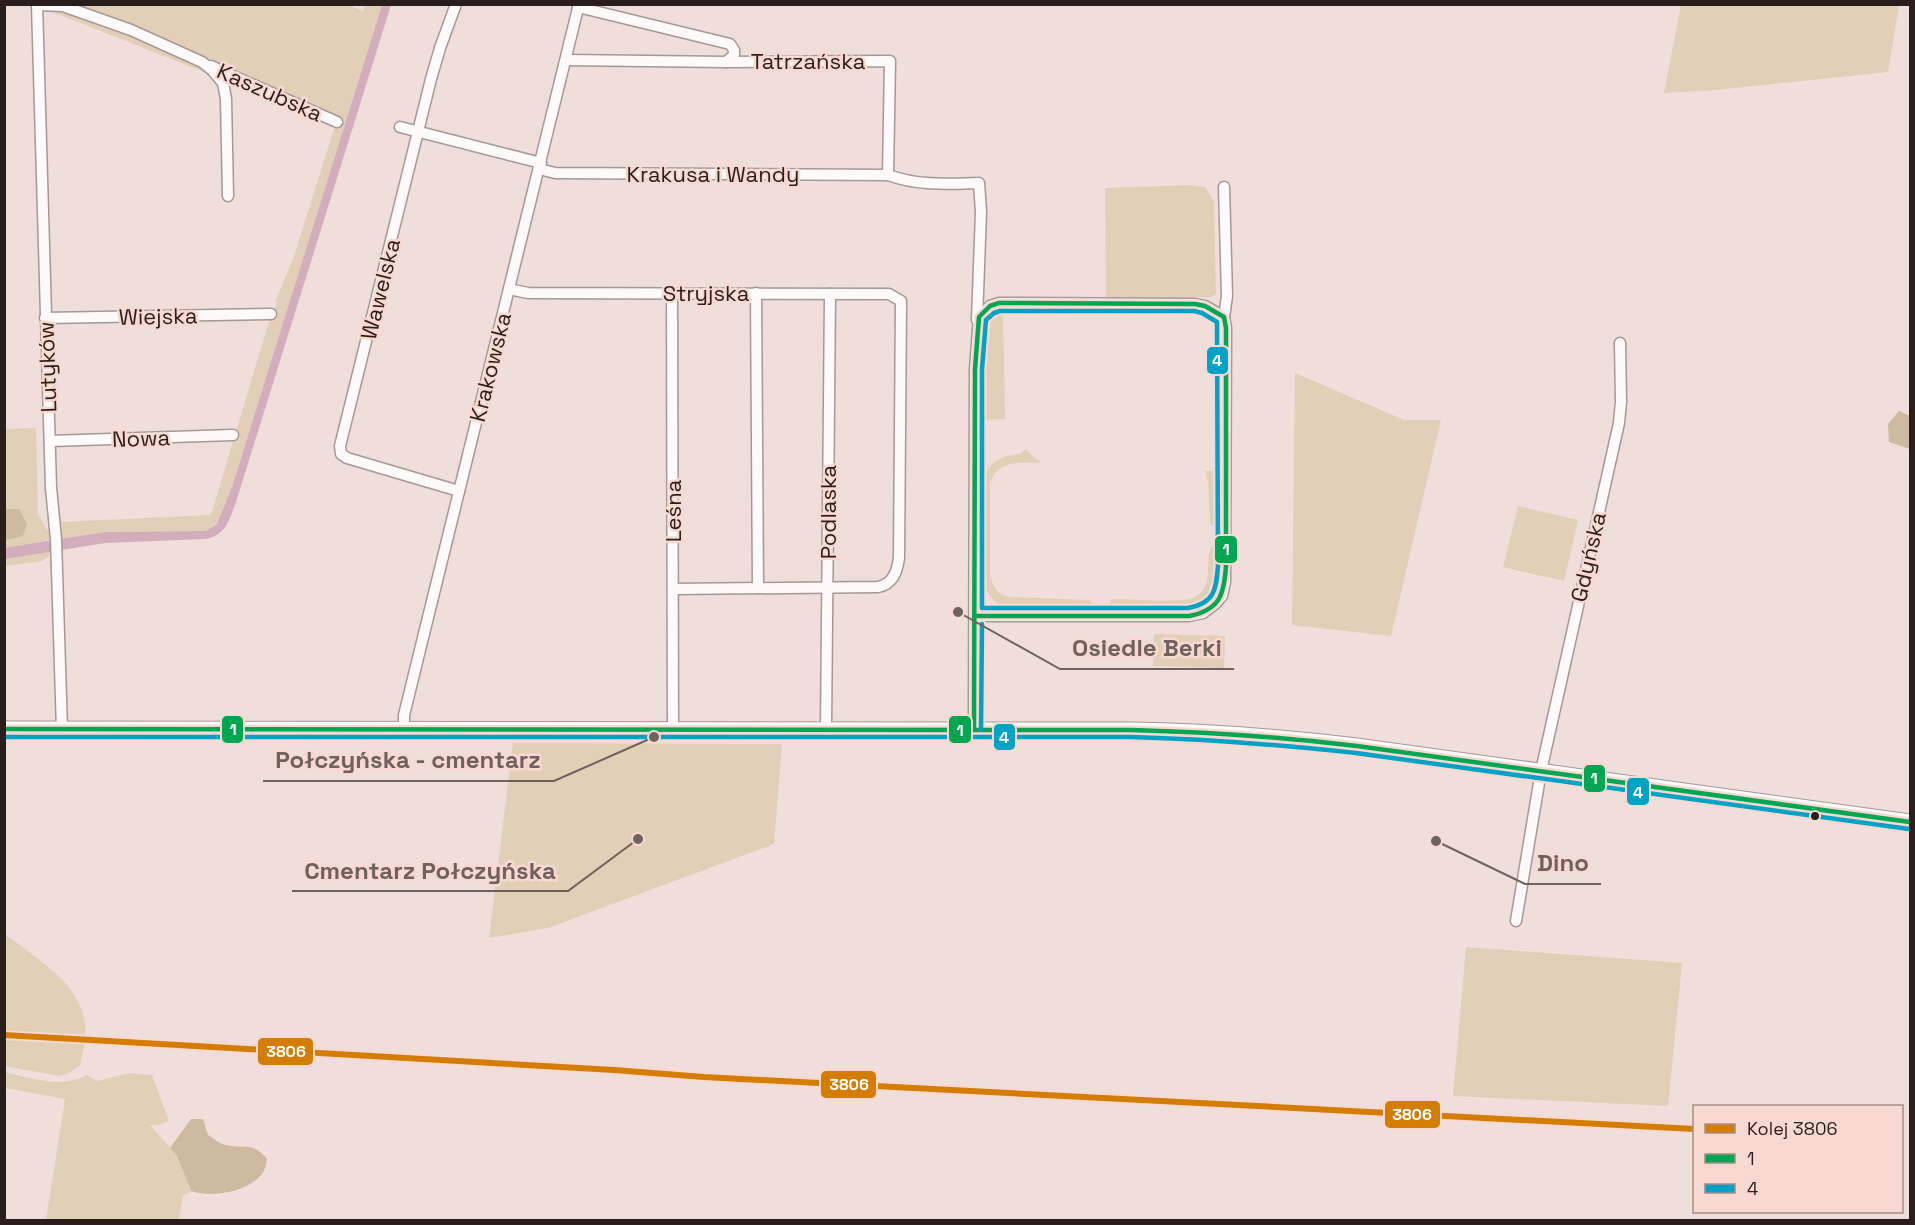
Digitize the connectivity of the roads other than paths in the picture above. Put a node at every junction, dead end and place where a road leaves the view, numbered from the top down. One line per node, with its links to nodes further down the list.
1 (456, 4): 9 (street, Wawelska)
2 (37, 5): 5 (street, Kaszubska); 20 (street, Lutyków)
3 (579, 6): 4 (street, Krakowska); 6 (street, Tatrzańska)
4 (566, 60): 6 (street, Tatrzańska); 10 (street, Krakowska)
5 (202, 62): 7 (street, Kaszubska); 13 (street, Kaszubska)
6 (726, 62): 11 (street, Tatrzańska)
7 (337, 122)
8 (400, 127): 9 (street, Krakusa i Wandy)
9 (419, 132): 10 (street, Krakusa i Wandy); 25 (street, Wawelska)
10 (540, 166): 11 (street, Krakusa i Wandy); 14 (street, Krakowska)
11 (888, 175): 21 (street, Krakusa i Wandy)
12 (1224, 187): 19 (street)
13 (228, 196)
14 (509, 289): 15 (street, Stryjska); 25 (street, Krakowska)
15 (672, 292): 16 (street, Stryjska); 27 (street, Leśna)
16 (756, 293): 17 (street, Stryjska); 26 (street)
17 (830, 294): 28 (street, Podlaska); 28 (street, Stryjska)
18 (271, 314): 20 (street, Wiejska)
19 (1224, 317): 21 (street); 29 (street)
20 (45, 318): 24 (street, Lutyków)
21 (977, 325): 29 (street)
22 (1620, 343): 36 (street, Gdyńska)
23 (233, 435): 24 (street, Nowa)
24 (50, 441): 31 (street, Lutyków)
25 (459, 491): 32 (street, Krakowska)
26 (758, 588): 27 (street); 28 (street)
27 (673, 589): 33 (street, Leśna)
28 (828, 589): 34 (street, Podlaska)
29 (975, 616): 35 (street)
30 (4, 729): 31 (main road)
31 (62, 730): 32 (main road)
32 (404, 730): 33 (main road)
33 (673, 730): 34 (main road)
34 (826, 730): 35 (main road)
35 (974, 730): 36 (main road)
36 (1541, 771): 37 (main road); 38 (street, Gdyńska)
37 (1911, 822)
38 (1516, 921)

